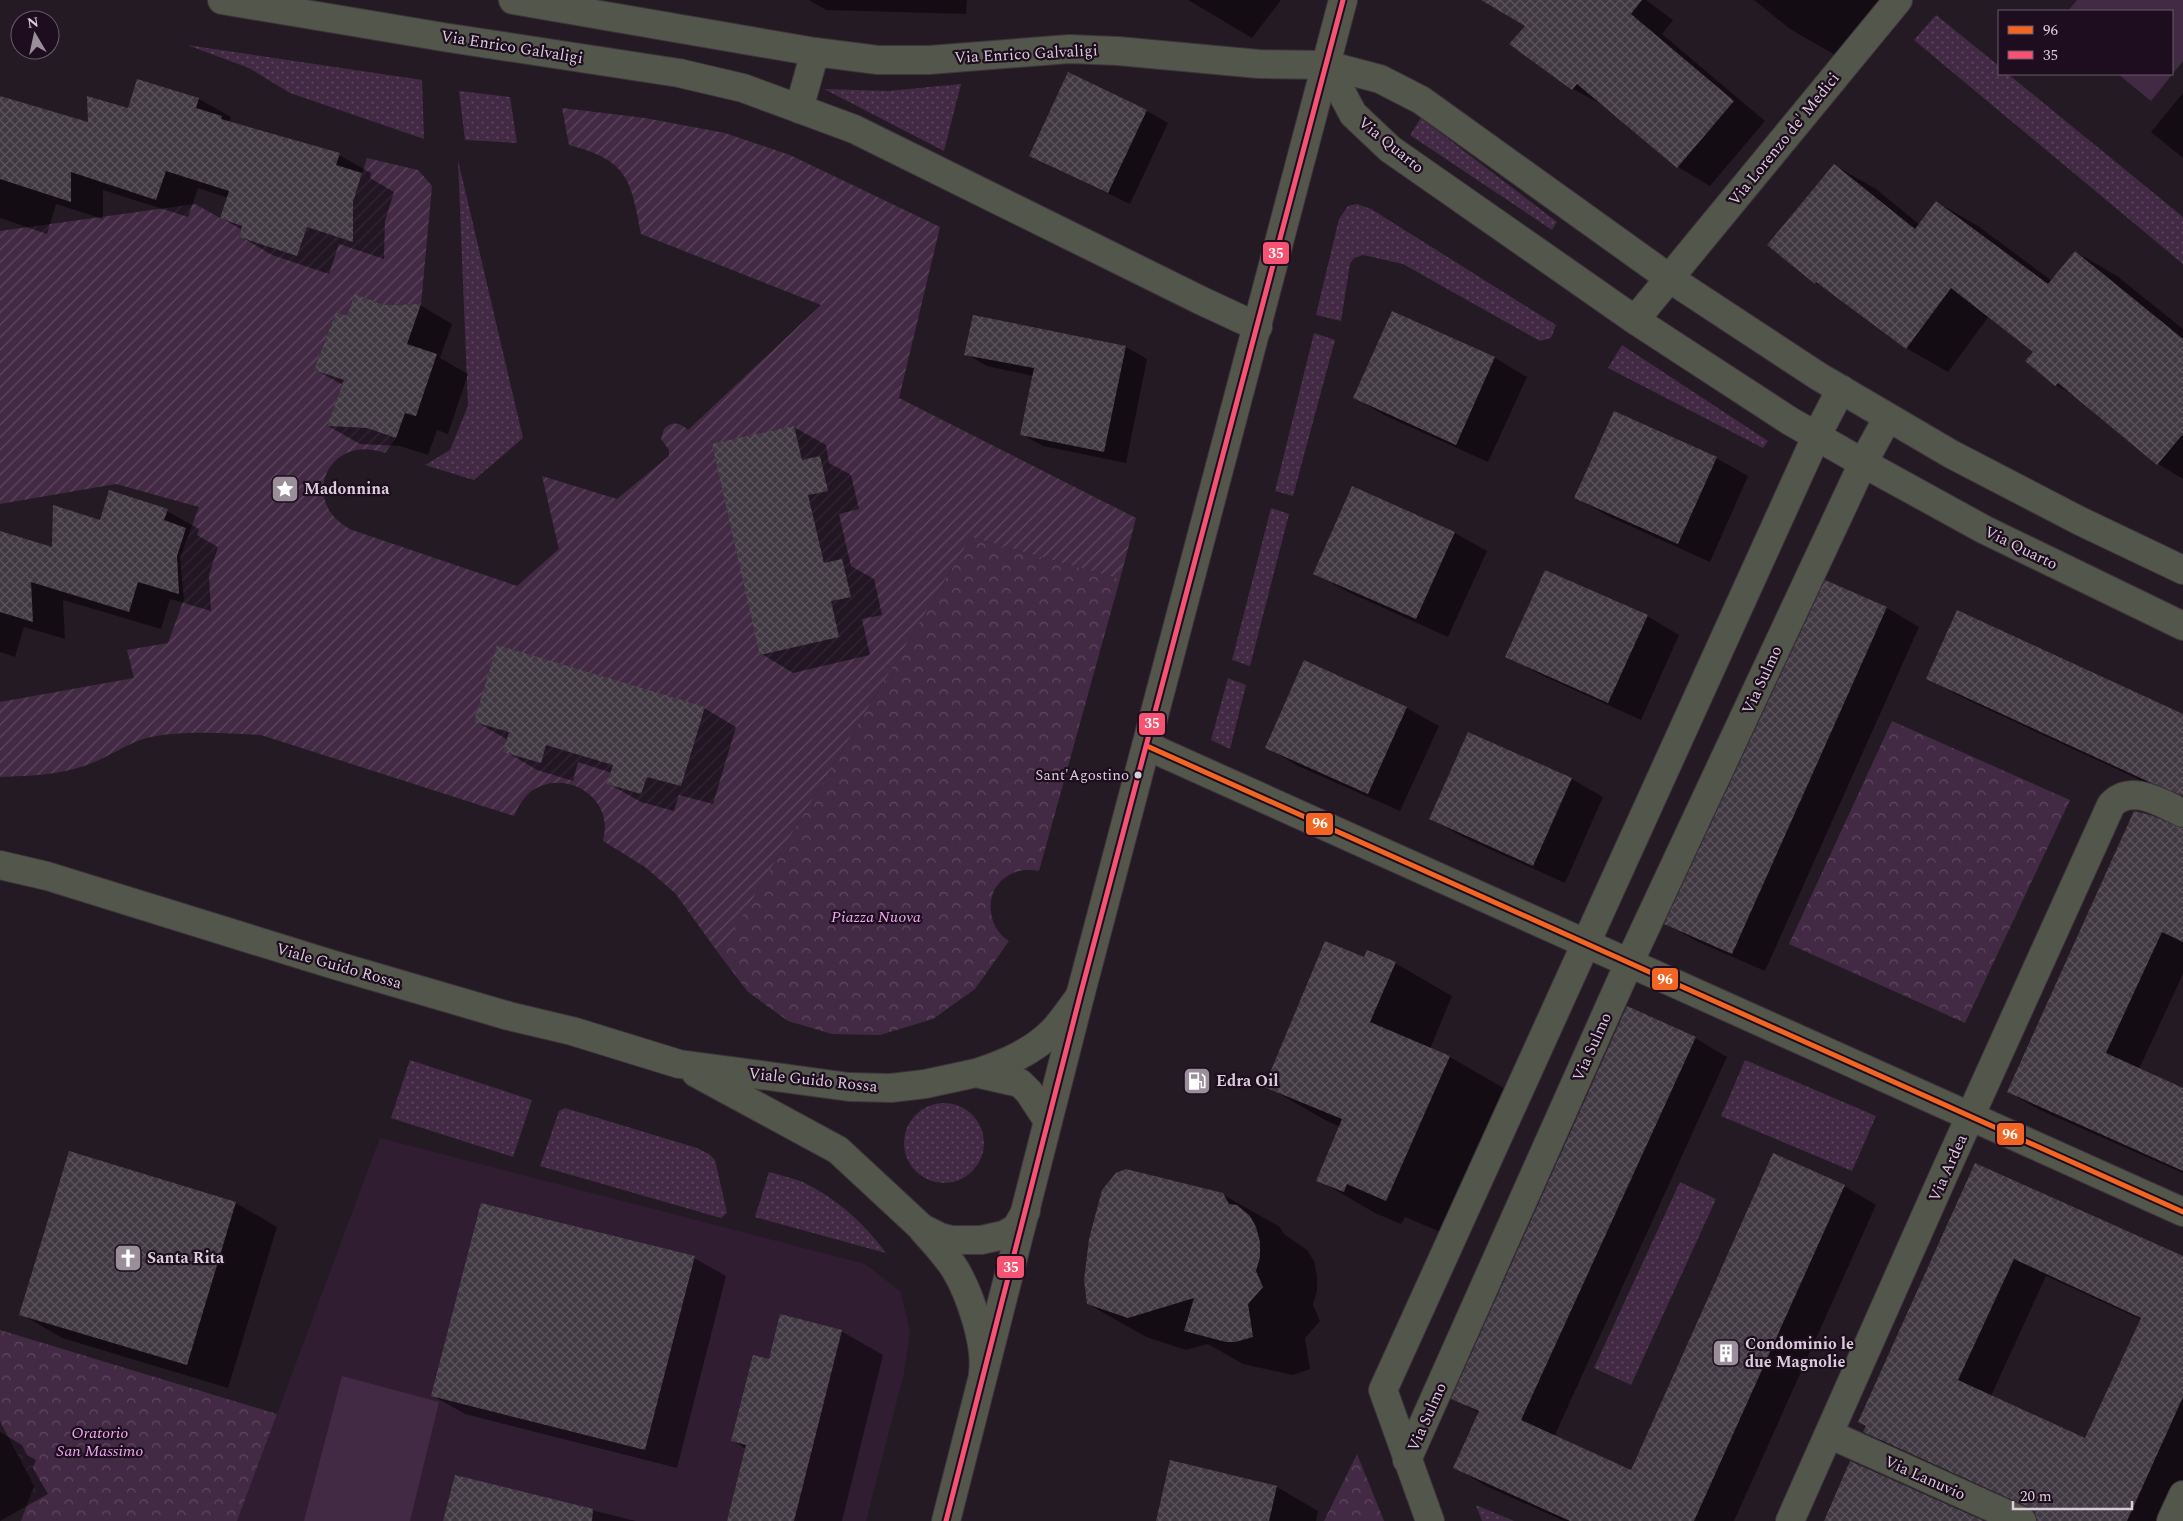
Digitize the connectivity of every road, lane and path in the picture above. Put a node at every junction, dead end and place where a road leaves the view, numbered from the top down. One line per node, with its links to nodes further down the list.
1 (222, 0): 8 (street, Via Enrico Galvaligi)
2 (513, 0): 6 (street, Via Enrico Galvaligi)
3 (1332, 0): 7 (street)
4 (1343, 0): 7 (main road)
5 (1898, 0): 9 (street, Via Lorenzo de' Medici)
6 (815, 52): 7 (street, Via Enrico Galvaligi); 8 (street)
7 (1327, 65): 9 (street); 10 (street, Via Quarto); 11 (main road)
8 (799, 109): 11 (street, Via Enrico Galvaligi)
9 (1669, 278): 10 (street); 12 (street)
10 (1635, 320): 14 (street, Via Quarto)
11 (1258, 327): 18 (main road)
12 (1841, 389): 13 (street); 14 (street)
13 (1888, 416): 15 (street); 16 (street)
14 (1816, 437): 15 (street, Via Quarto); 21 (street, Via Sulmo)
15 (1863, 463): 17 (street, Via Quarto); 22 (street, Via Sulmo)
16 (2183, 570)
17 (2183, 626)
18 (1147, 746): 21 (street); 23 (main road)
19 (2183, 813): 26 (street, Via Ardea)
20 (0, 865): 24 (street, Viale Guido Rossa)
21 (1587, 944): 22 (street); 33 (street, Via Sulmo)
22 (1629, 963): 26 (street); 33 (street, Via Sulmo)
23 (1080, 996): 25 (street, Viale Guido Rossa); 27 (main road)
24 (679, 1064): 25 (street, Viale Guido Rossa); 30 (street, Viale Guido Rossa)
25 (976, 1073): 27 (street, Viale Guido Rossa)
26 (1970, 1116): 29 (street); 32 (street, Via Ardea)
27 (1048, 1121): 28 (main road)
28 (1026, 1211): 30 (street, Viale Guido Rossa); 31 (main road)
29 (2183, 1212)
30 (922, 1228): 31 (street, Viale Guido Rossa)
31 (982, 1383): 35 (main road)
32 (1829, 1434): 37 (street, Via Ardea); 38 (street, Via Lanuvio)
33 (1407, 1460): 36 (street)
34 (2183, 1495): 39 (street)
35 (946, 1521)
36 (1430, 1521)
37 (1790, 1521)
38 (2022, 1521)
39 (2171, 1521)

